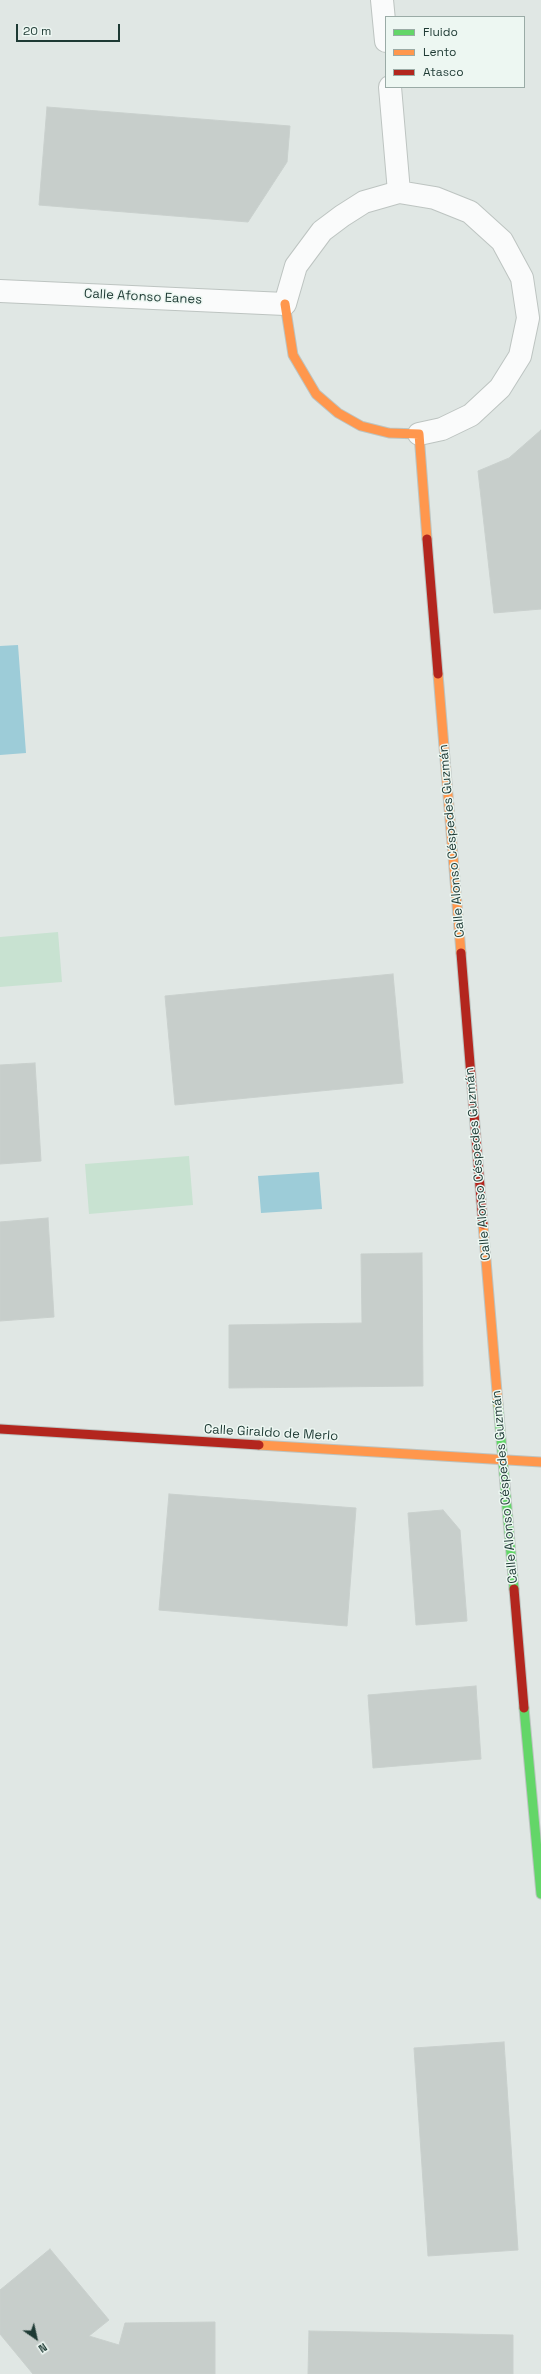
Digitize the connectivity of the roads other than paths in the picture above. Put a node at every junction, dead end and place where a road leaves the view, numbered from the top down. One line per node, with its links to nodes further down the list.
1 (382, 0): 2 (street)
2 (385, 31)
3 (390, 88): 4 (street)
4 (399, 192): 6 (street); 7 (street)
5 (0, 291): 6 (street, Calle Afonso Eanes)
6 (285, 304): 8 (street)
7 (534, 319): 8 (street)
8 (419, 434): 10 (street, Calle Alonso Céspedes Guzmán)
9 (0, 1429): 10 (street, Calle Giraldo de Merlo)
10 (502, 1459): 11 (street, Calle Giraldo de Merlo); 12 (street, Calle Alonso Céspedes Guzmán)
11 (541, 1462)
12 (541, 1894)

